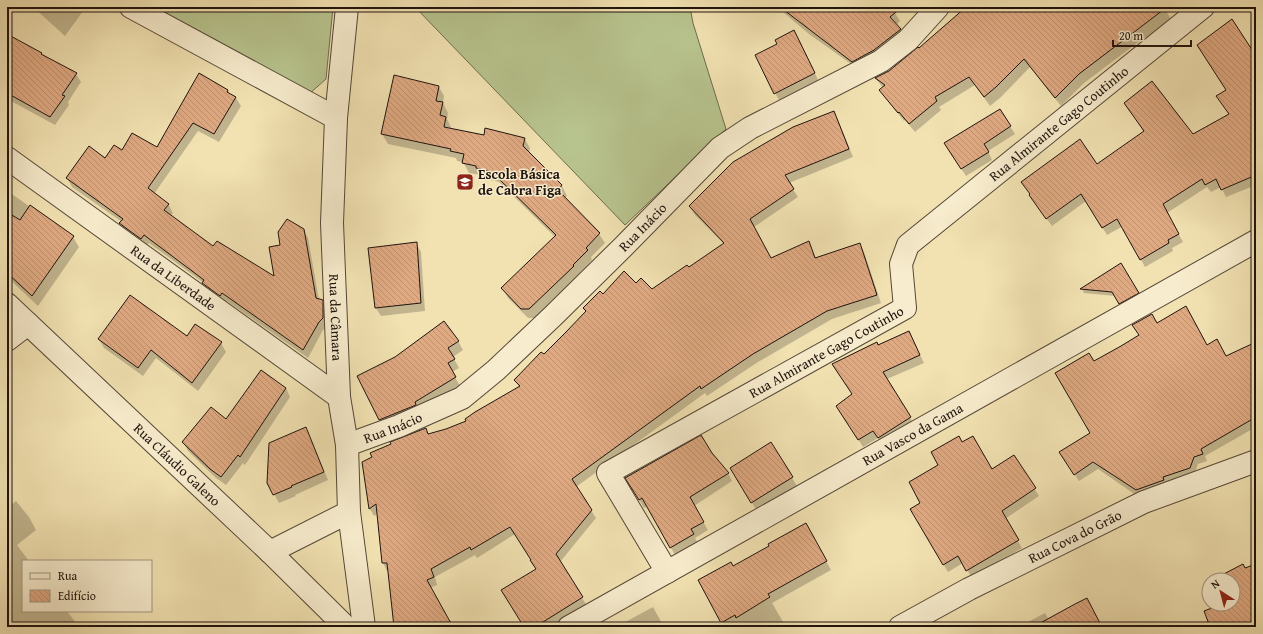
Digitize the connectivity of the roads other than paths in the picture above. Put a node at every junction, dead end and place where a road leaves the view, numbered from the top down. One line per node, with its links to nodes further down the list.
1 (131, 7): 5 (street)
2 (347, 7): 5 (street, Rua da Câmara)
3 (1203, 7): 16 (street, Rua Almirante Gago Coutinho)
4 (926, 11): 12 (street, Rua Inácio)
5 (336, 118): 11 (street, Rua da Câmara)
6 (7, 158): 11 (street, Rua da Liberdade)
7 (1256, 241): 16 (street, Rua Vasco da Gama)
8 (7, 304): 9 (street, Rua Cláudio Galeno)
9 (28, 324): 10 (street); 15 (street, Rua Cláudio Galeno)
10 (7, 340)
11 (339, 397): 12 (street, Rua da Câmara)
12 (347, 445): 14 (street, Rua da Câmara)
13 (1256, 460): 20 (street, Rua Cova do Grão)
14 (349, 512): 15 (street); 18 (street, Rua da Câmara)
15 (270, 552): 17 (street, Rua Cláudio Galeno)
16 (667, 572): 19 (street, Rua Vasco da Gama)
17 (346, 627)
18 (364, 627)
19 (569, 627)
20 (900, 627)

